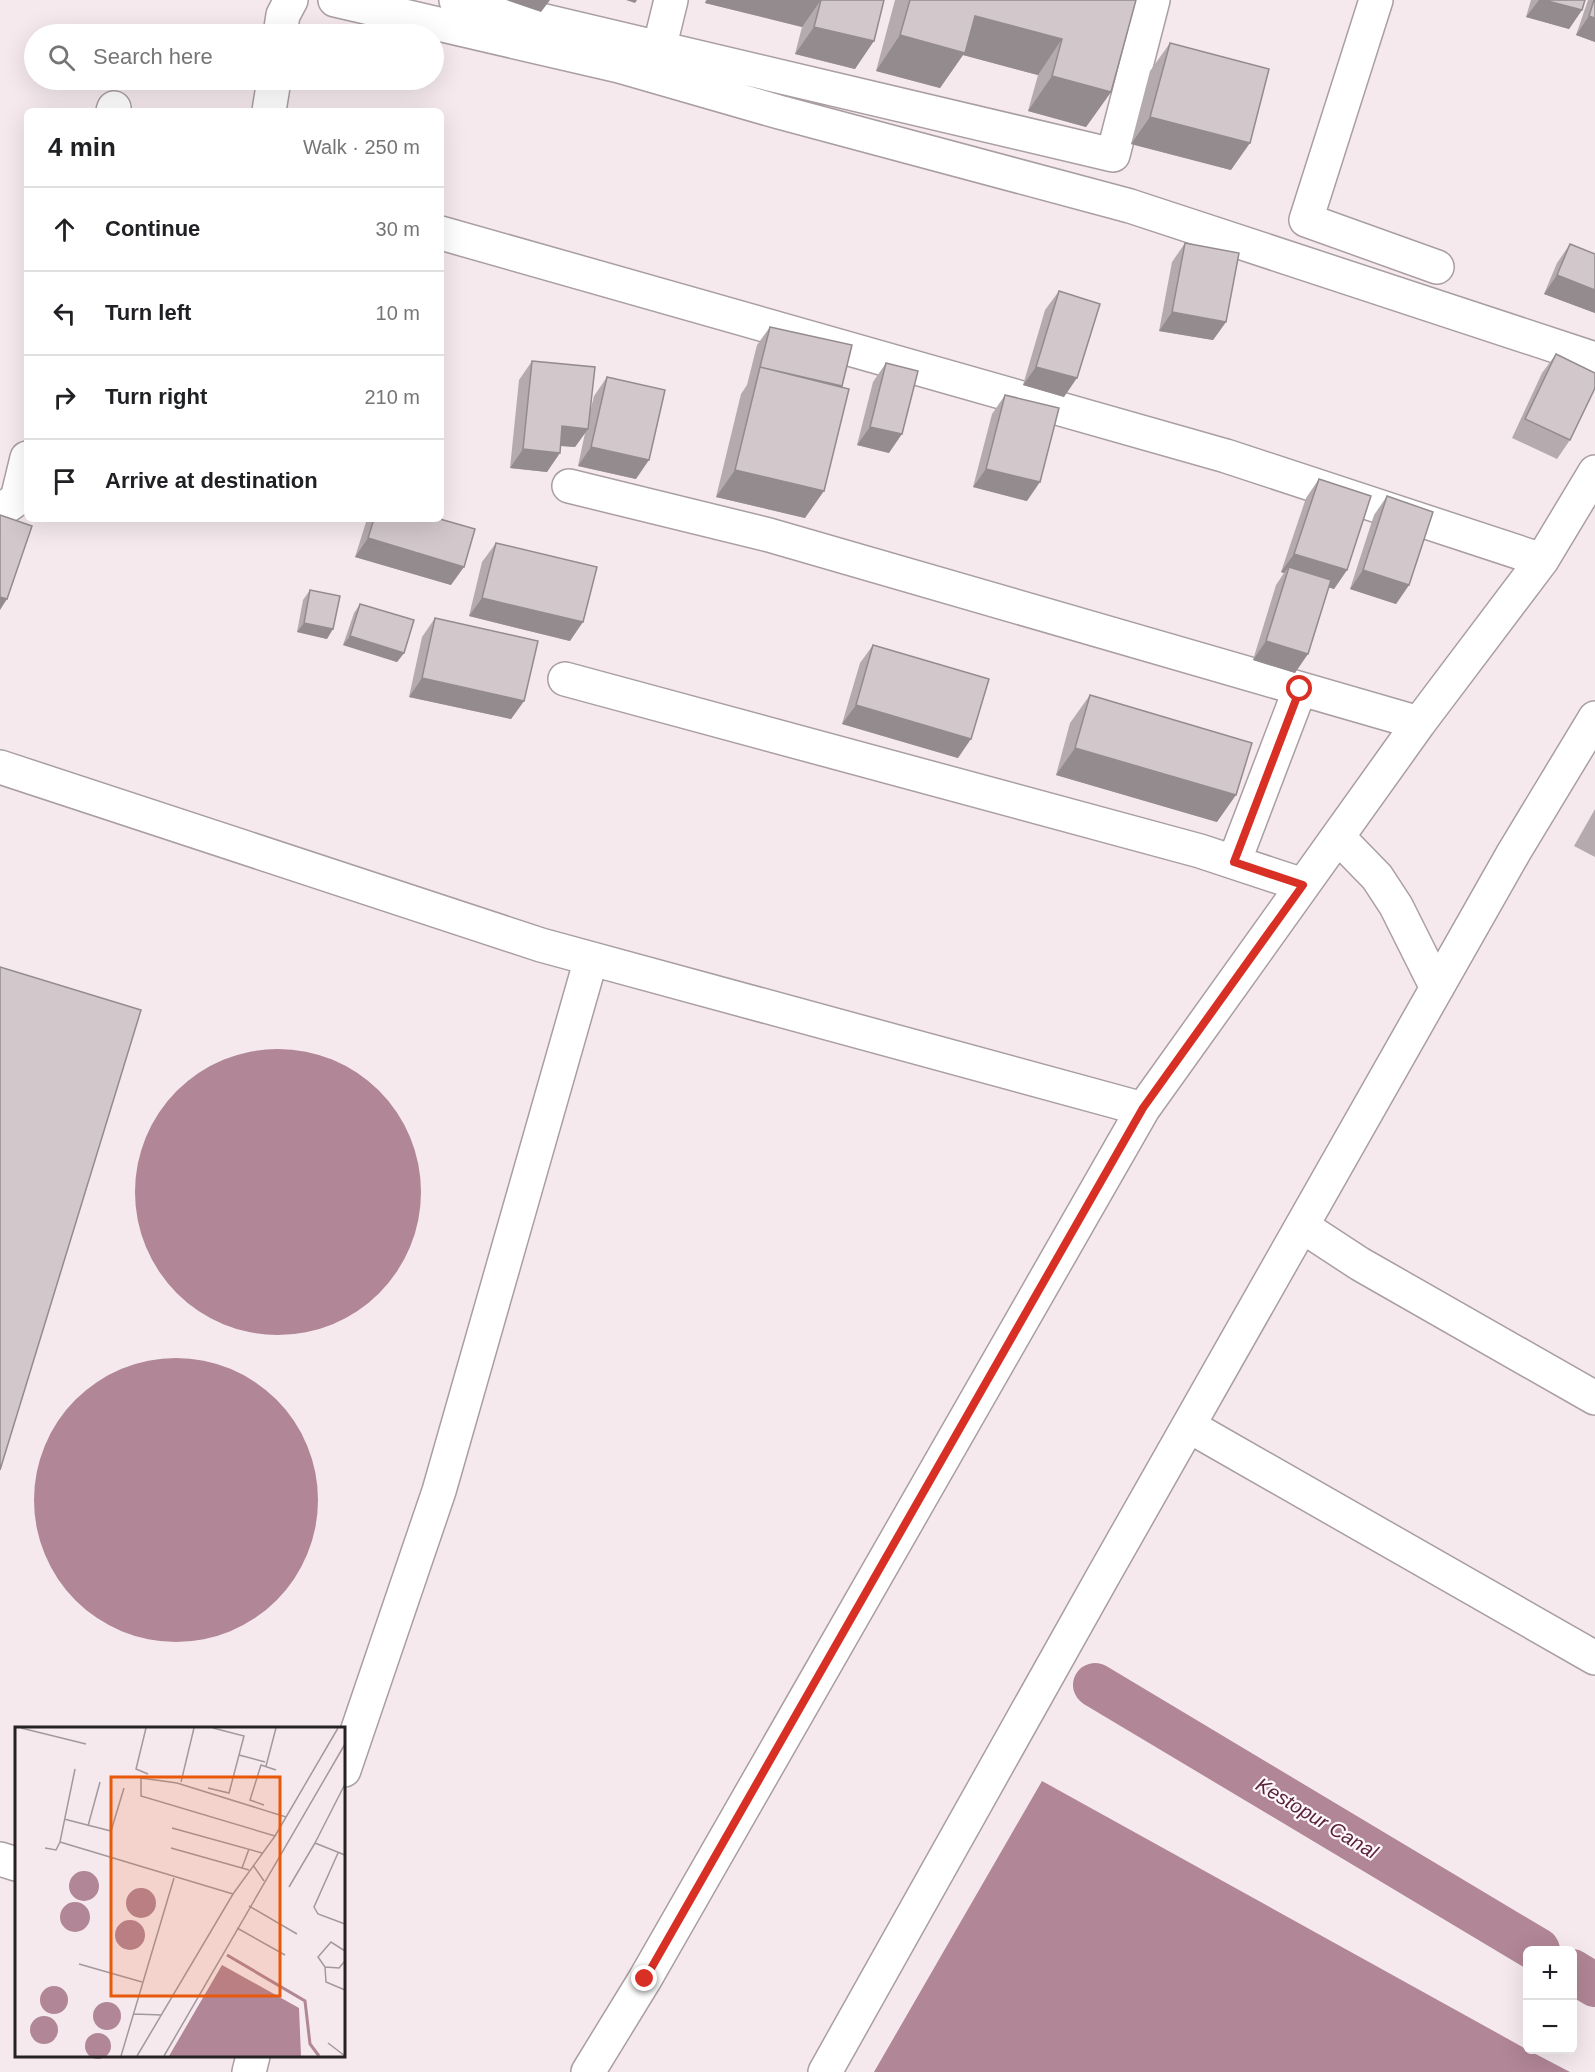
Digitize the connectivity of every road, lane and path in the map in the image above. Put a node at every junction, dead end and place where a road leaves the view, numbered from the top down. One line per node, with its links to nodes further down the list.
1 (291, 0): 7 (street)
2 (335, 0): 8 (street)
3 (456, 0): 10 (street)
4 (671, 0): 10 (street)
5 (1154, 0): 10 (street)
6 (1376, 0): 14 (street)
7 (282, 24)
8 (438, 24)
9 (444, 25): 15 (street)
10 (659, 48)
11 (272, 90): 12 (street)
12 (269, 108)
13 (444, 234): 20 (street)
14 (1437, 267)
15 (1595, 359)
16 (24, 470): 19 (street)
17 (1595, 472): 20 (street)
18 (569, 486): 22 (street)
19 (0, 511)
20 (1542, 560): 24 (street)
21 (565, 679): 27 (street)
22 (1300, 689): 24 (street); 27 (street)
23 (1595, 718): 30 (street)
24 (1419, 723): 26 (street)
25 (0, 767): 29 (street)
26 (1338, 837): 28 (street); 30 (street)
27 (1234, 862): 28 (street)
28 (1303, 885): 31 (street)
29 (591, 959): 31 (street); 36 (street)
30 (1437, 988): 32 (street)
31 (1143, 1108): 41 (street)
32 (1313, 1234): 33 (street); 34 (street)
33 (1595, 1398)
34 (1200, 1433): 35 (street); 42 (street)
35 (1595, 1658)
36 (345, 1767)
37 (0, 1859): 38 (street)
38 (15, 1864)
39 (253, 2057): 40 (street)
40 (249, 2072)
41 (588, 2072)
42 (825, 2072)

